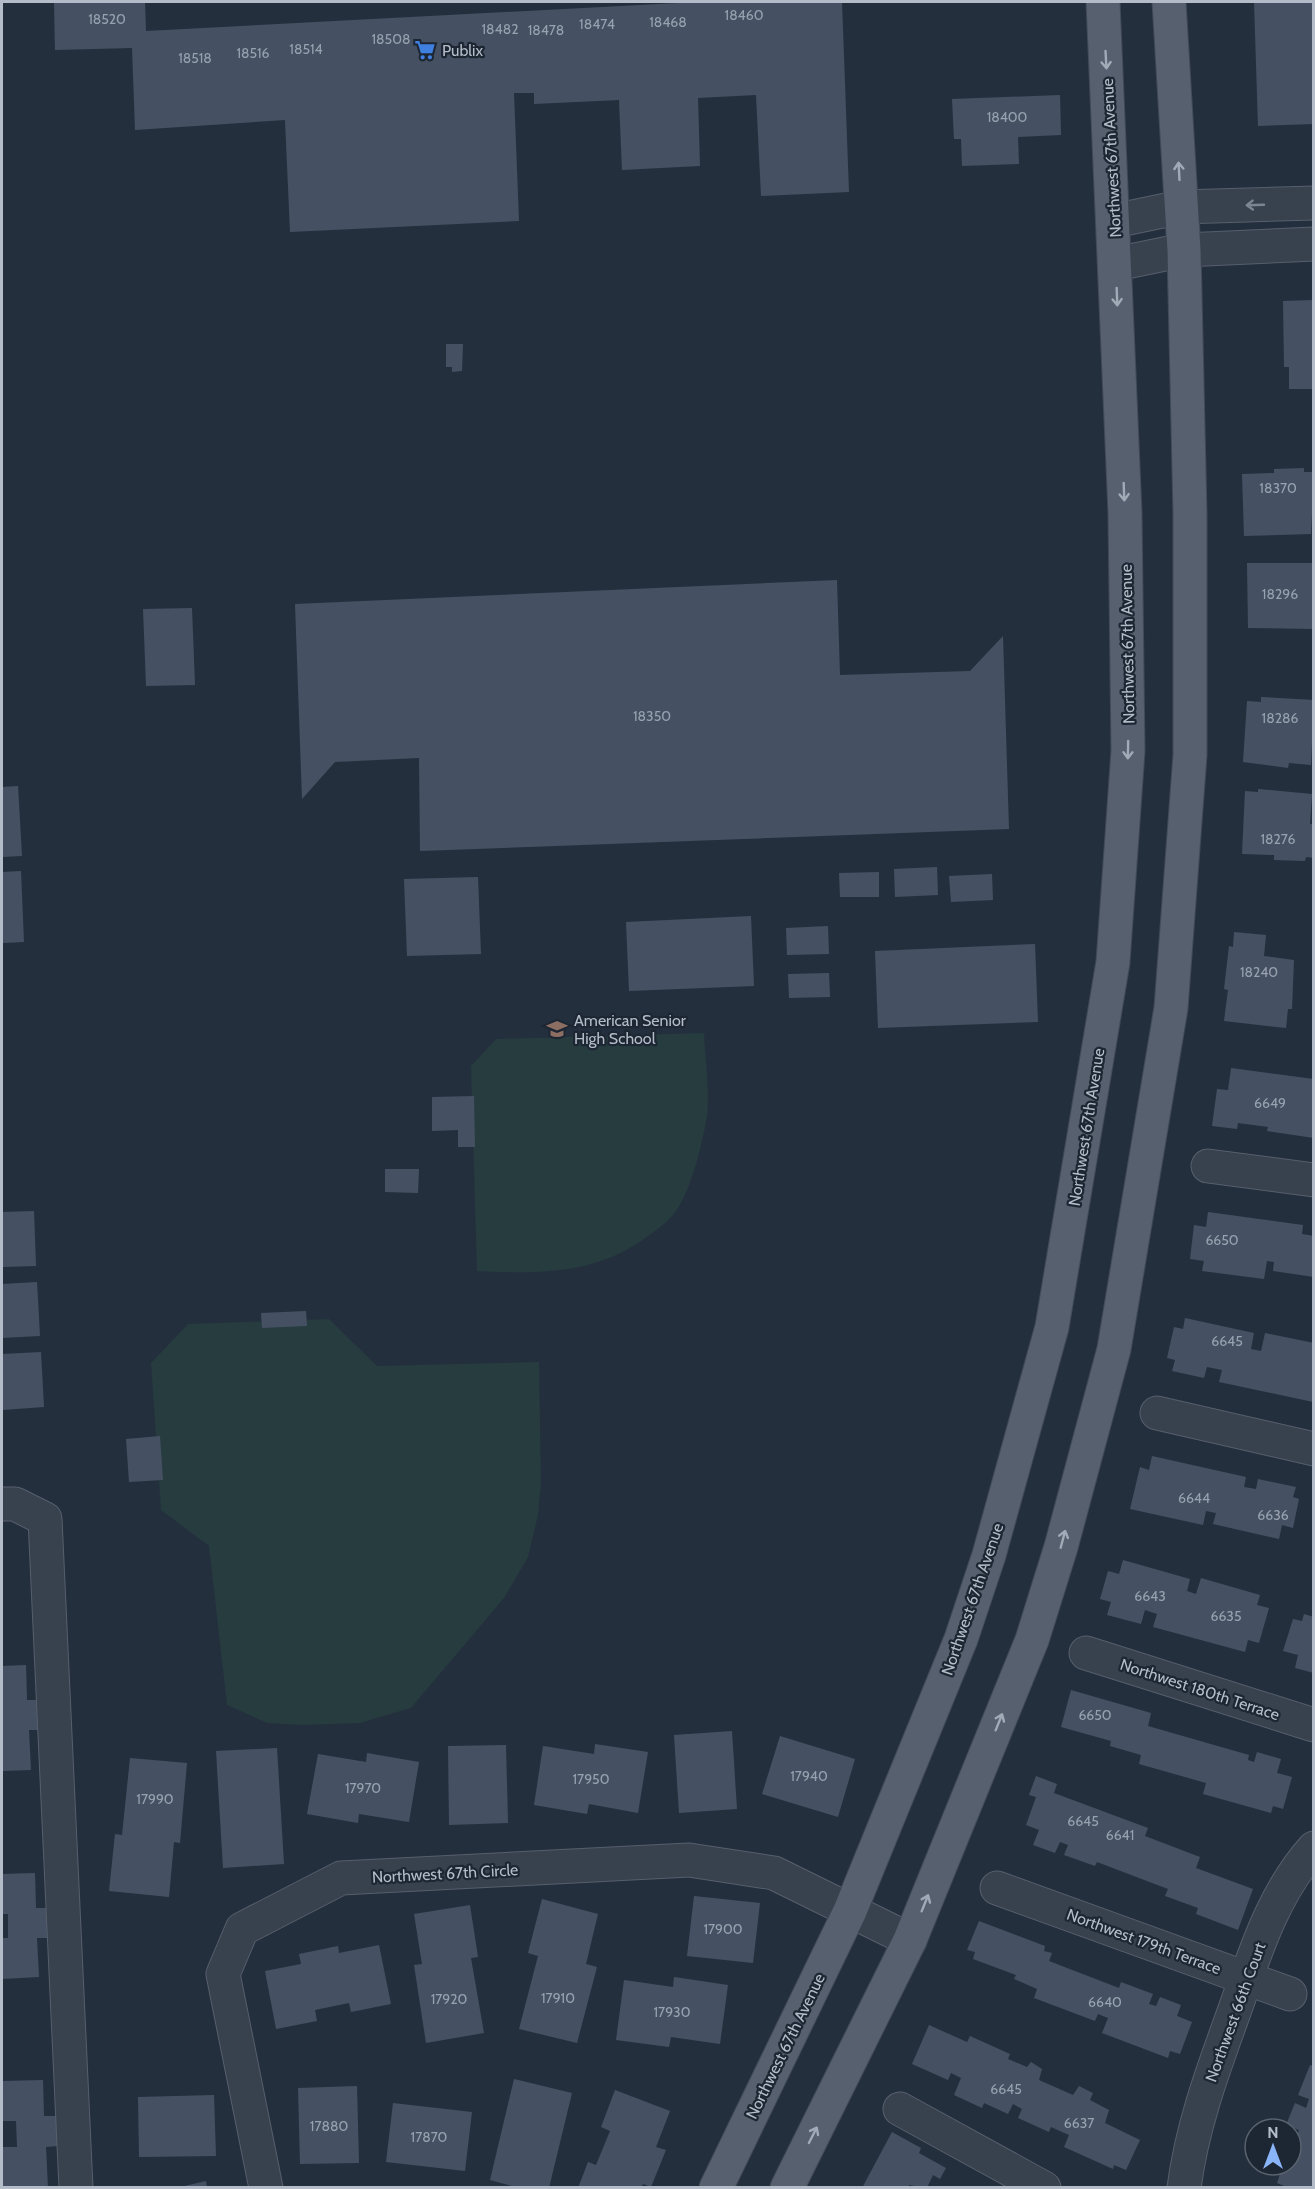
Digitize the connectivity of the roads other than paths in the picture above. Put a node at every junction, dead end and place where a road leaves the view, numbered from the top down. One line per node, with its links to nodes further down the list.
1 (1103, 2): 5 (main road, Northwest 67th Avenue, one-way to 5)
2 (1169, 2): 4 (main road, one-way to 2)
3 (1314, 202): 4 (street, one-way to 4)
4 (1181, 207): 5 (street); 7 (main road)
5 (1114, 221): 8 (main road, Northwest 67th Avenue)
6 (1314, 244): 7 (street)
7 (1184, 250): 8 (street); 19 (main road, one-way to 7)
8 (1116, 264): 18 (main road, Northwest 67th Avenue, one-way to 18)
9 (1208, 1166): 10 (street)
10 (1314, 1180)
11 (1158, 1413): 12 (street)
12 (1314, 1449)
13 (2, 1504): 24 (street)
14 (1086, 1653): 15 (street, Northwest 180th Terrace)
15 (1314, 1725)
16 (1314, 1848): 20 (street, Northwest 66th Court)
17 (997, 1888): 20 (street, Northwest 179th Terrace)
18 (850, 1911): 19 (street, Northwest 67th Circle); 25 (street, Northwest 67th Circle); 26 (main road, Northwest 67th Avenue)
19 (910, 1940): 27 (main road, one-way to 19)
20 (1246, 1978): 21 (street, Northwest 179th Terrace); 29 (street, Northwest 66th Court)
21 (1290, 1995)
22 (900, 2109): 23 (street)
23 (987, 2175): 28 (street)
24 (76, 2187)
25 (266, 2187)
26 (716, 2187)
27 (787, 2187)
28 (1044, 2187)
29 (1184, 2187)

